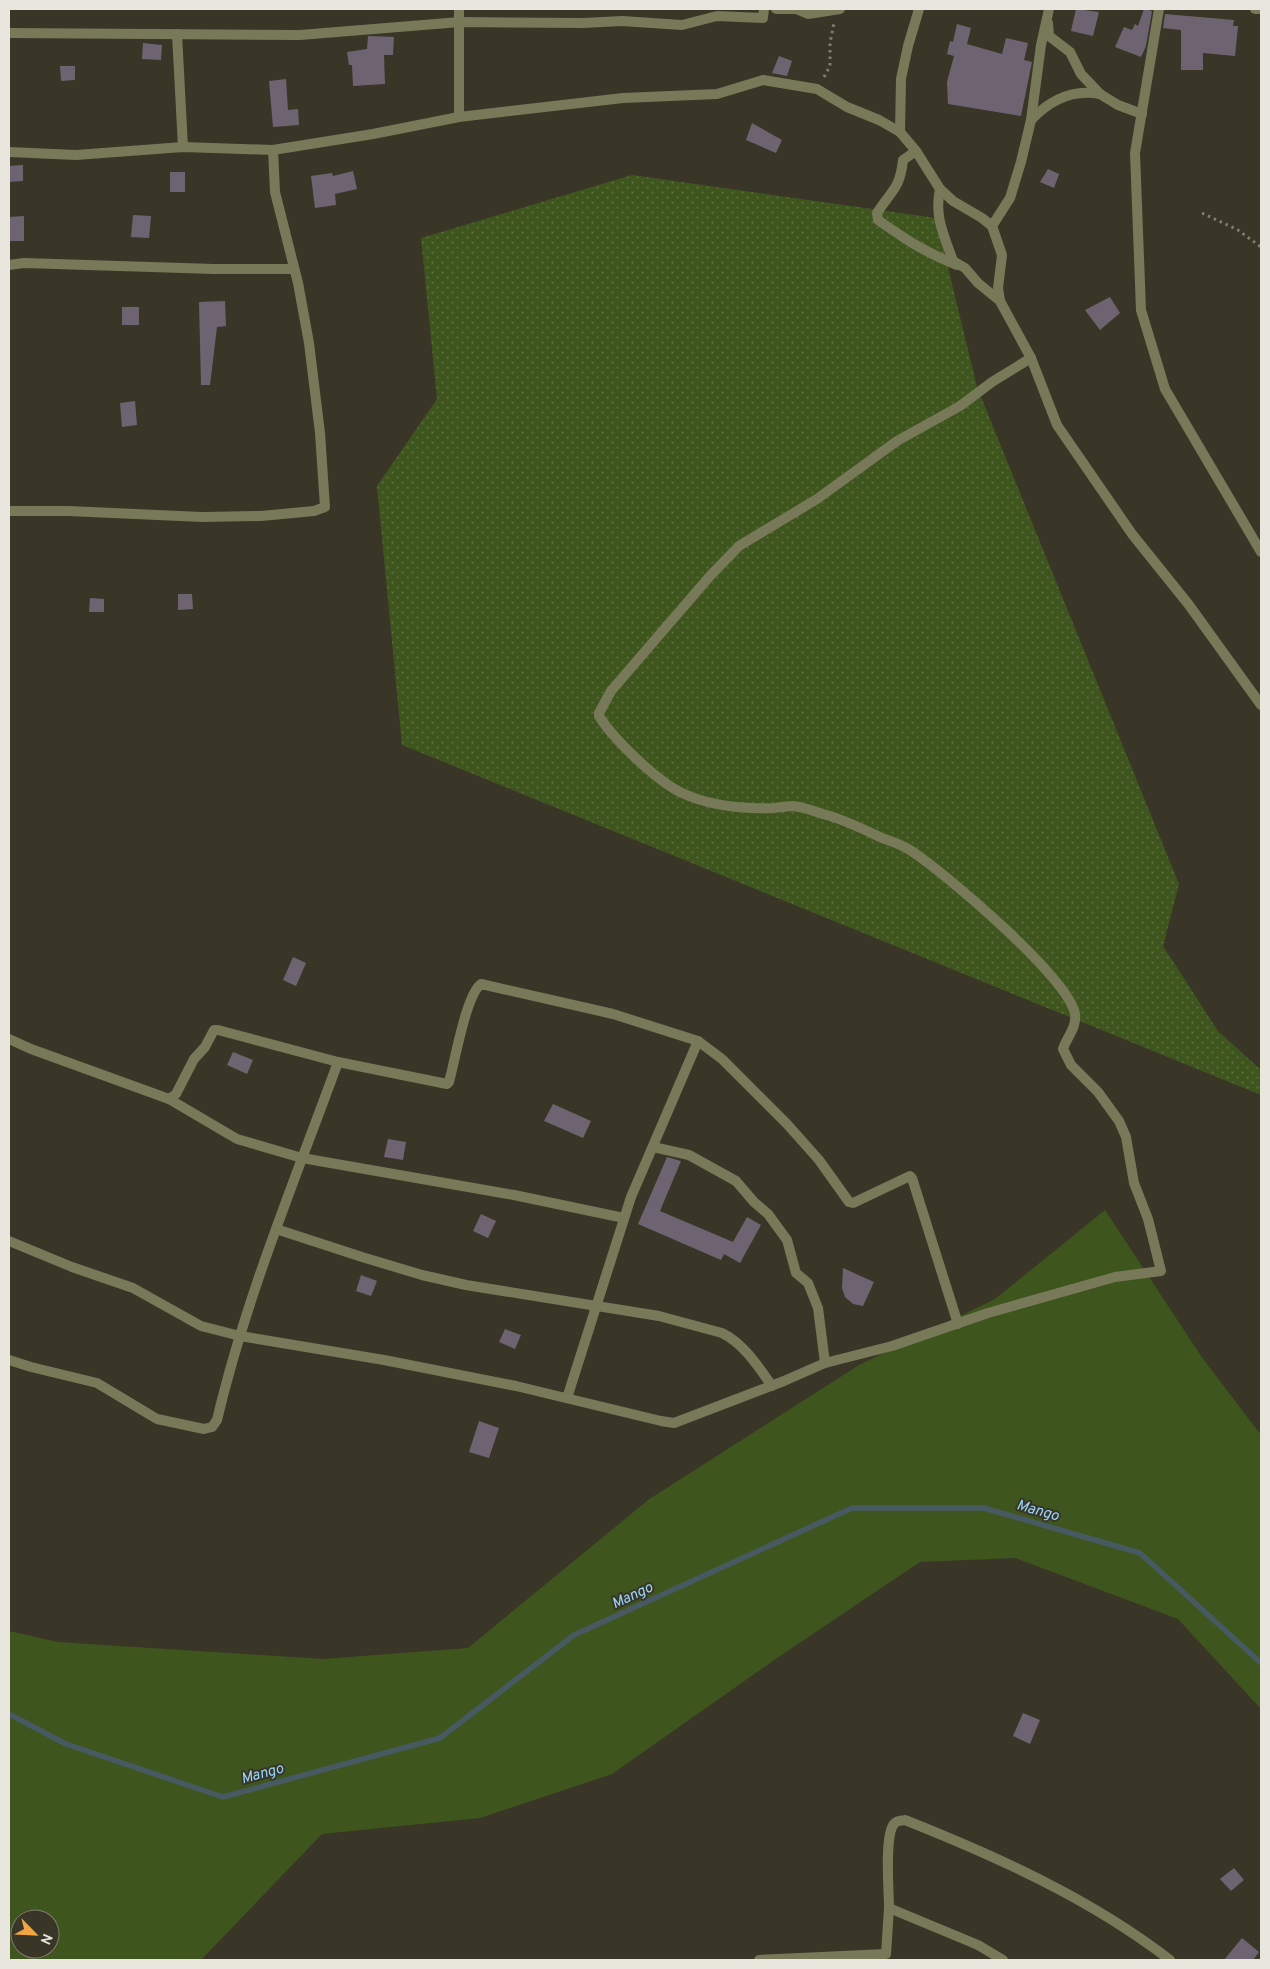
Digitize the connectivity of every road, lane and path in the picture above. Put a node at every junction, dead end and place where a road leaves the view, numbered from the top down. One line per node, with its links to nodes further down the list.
1 (459, 9): 11 (street)
2 (764, 9): 11 (street)
3 (776, 9): 4 (street)
4 (838, 9): 14 (path)
5 (919, 9): 19 (street)
6 (1049, 9): 10 (street)
7 (1159, 9): 16 (street)
8 (1255, 9): 9 (street)
9 (1261, 10)
10 (1046, 20): 15 (street); 18 (street)
11 (460, 22): 13 (street); 17 (street)
12 (9, 33): 13 (street)
13 (176, 34): 20 (street)
14 (817, 89): 17 (street); 19 (street)
15 (1100, 94): 16 (street); 18 (street)
16 (1142, 114): 34 (street)
17 (459, 118): 21 (street)
18 (1031, 120): 26 (street)
19 (900, 132): 22 (street)
20 (183, 147): 21 (street); 23 (street)
21 (273, 150): 30 (street)
22 (916, 151): 24 (street); 29 (street)
23 (9, 152)
24 (940, 189): 26 (street); 29 (street)
25 (1202, 213): 27 (path)
26 (992, 226): 31 (street)
27 (1261, 247)
28 (9, 265): 30 (street)
29 (965, 268): 31 (street)
30 (294, 269): 33 (street)
31 (1000, 301): 32 (street)
32 (1031, 358): 35 (street); 46 (street)
33 (9, 511)
34 (1261, 552)
35 (1261, 705)
36 (9, 1039): 39 (street)
37 (698, 1041): 38 (street); 40 (street); 46 (street)
38 (338, 1062): 39 (street); 41 (street)
39 (168, 1099): 41 (street)
40 (653, 1147): 42 (street); 49 (street)
41 (302, 1158): 42 (street); 43 (street)
42 (624, 1218): 45 (street)
43 (276, 1229): 45 (street); 47 (street)
44 (9, 1241): 47 (street)
45 (597, 1306): 50 (street); 51 (street)
46 (958, 1324): 49 (street)
47 (240, 1336): 48 (street); 51 (street)
48 (9, 1360)
49 (825, 1363): 50 (street)
50 (772, 1386): 51 (street)
51 (568, 1398)
52 (889, 1908): 53 (street); 55 (street); 56 (street)
53 (886, 1957): 54 (street)
54 (759, 1960)
55 (1002, 1960)
56 (1170, 1960)

